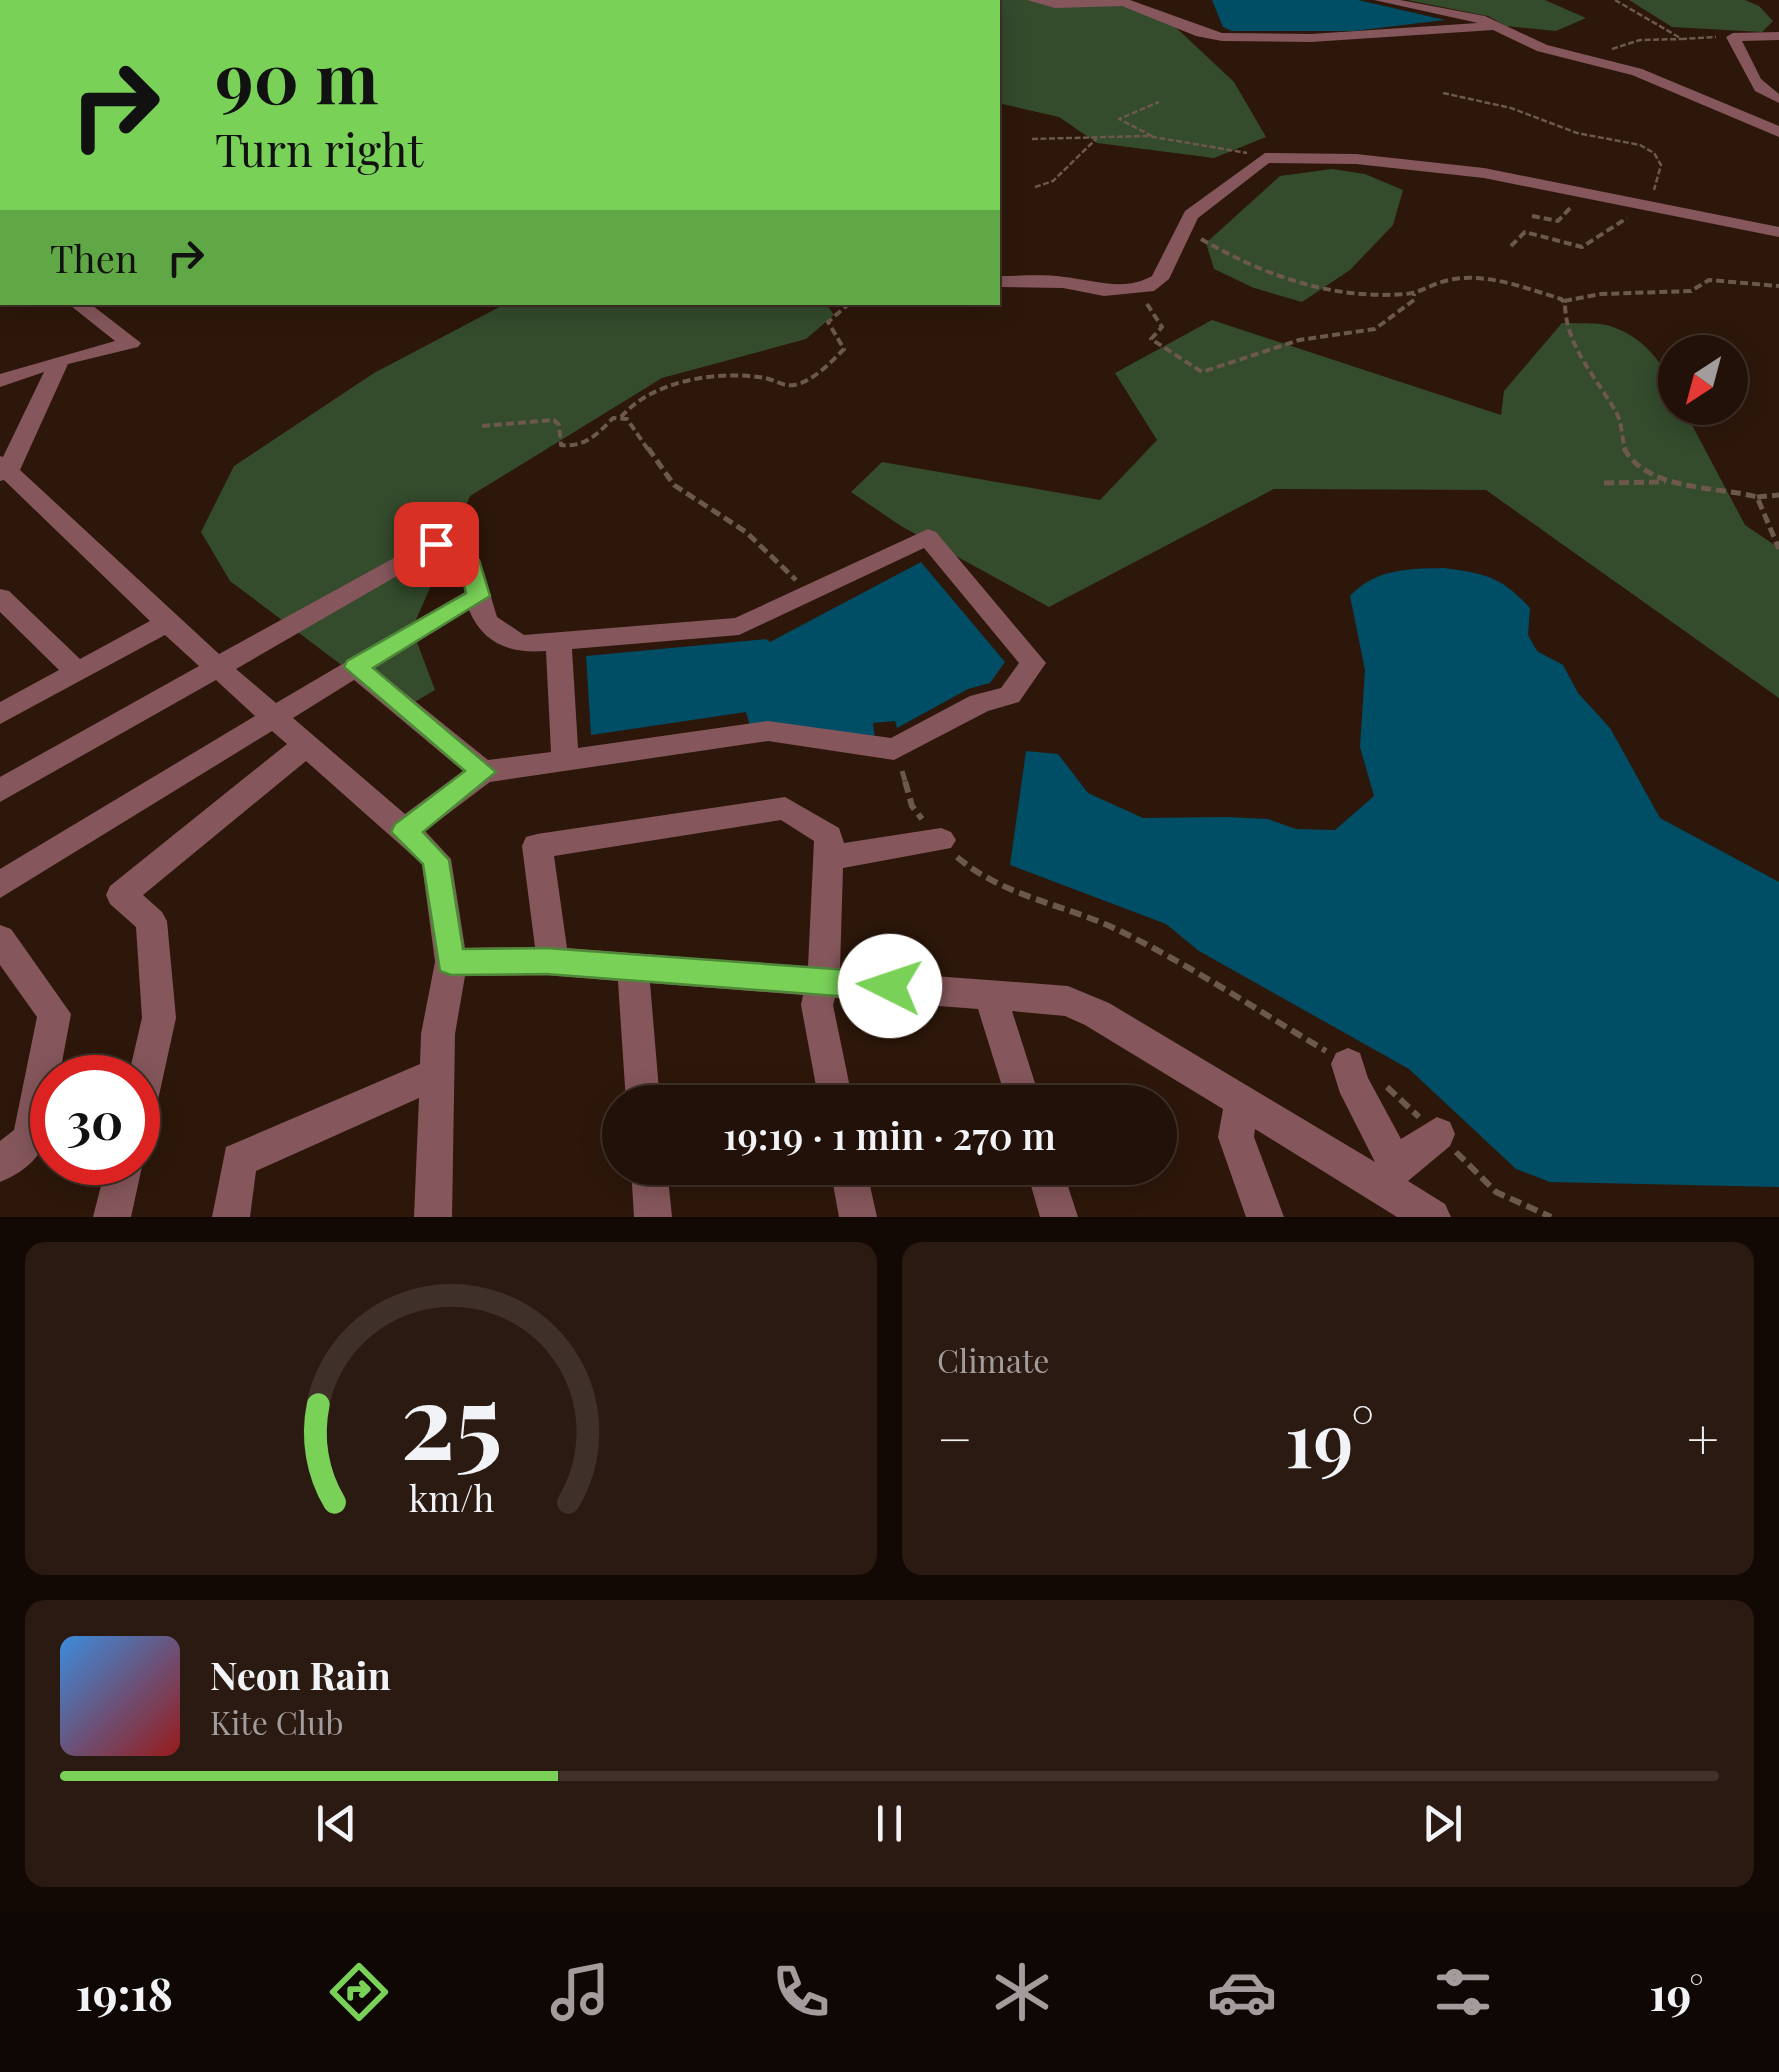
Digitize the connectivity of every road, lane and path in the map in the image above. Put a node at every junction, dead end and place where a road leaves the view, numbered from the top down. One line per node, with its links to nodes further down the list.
1 (1033, 0): 4 (street)
2 (1380, 0): 4 (street)
3 (1615, 0): 6 (path)
4 (1494, 26): 10 (street)
5 (1779, 36): 6 (street)
6 (1733, 37): 8 (street)
7 (1443, 93): 17 (path)
8 (1779, 99)
9 (1158, 102): 11 (path)
10 (1779, 132)
11 (1152, 136): 12 (path); 14 (path)
12 (1097, 138): 13 (path); 15 (path)
13 (1032, 140)
14 (1266, 158): 16 (street); 19 (street)
15 (1035, 187)
16 (1586, 193): 17 (street); 18 (path)
17 (1648, 207): 20 (street); 21 (path)
18 (1532, 216)
19 (1188, 223): 24 (street); 25 (path)
20 (1779, 232)
21 (1511, 246)
22 (1000, 282): 24 (street)
23 (1779, 286): 26 (path)
24 (1138, 289): 25 (path)
25 (1414, 293): 26 (path)
26 (1563, 302): 34 (path)
27 (79, 305): 29 (street)
28 (848, 305): 31 (path)
29 (60, 360): 30 (street); 33 (street)
30 (3, 376)
31 (621, 418): 32 (path); 39 (path)
32 (482, 426)
33 (3, 470): 42 (street)
34 (1665, 482): 35 (path); 37 (path)
35 (1604, 483)
36 (1779, 495): 37 (path)
37 (1757, 497): 38 (path)
38 (1779, 548)
39 (809, 593): 43 (street); 50 (street)
40 (478, 596): 43 (street); 44 (street); 45 (street)
41 (0, 597): 46 (street)
42 (167, 624): 44 (street); 46 (street)
43 (559, 644): 51 (street)
44 (217, 667): 48 (street); 53 (street)
45 (356, 667): 48 (street); 52 (street)
46 (77, 672): 47 (street)
47 (0, 714)
48 (276, 717): 49 (street); 57 (street)
49 (306, 744): 54 (street); 64 (street)
50 (894, 749): 51 (street); 55 (path)
51 (566, 762): 52 (street)
52 (483, 772): 54 (street)
53 (0, 791)
54 (404, 832): 60 (street)
55 (941, 840): 56 (street); 65 (path)
56 (828, 858): 59 (street); 62 (street)
57 (0, 885)
58 (0, 939): 72 (street)
59 (546, 961): 60 (street); 61 (street)
60 (451, 962): 66 (street)
61 (632, 970): 62 (street); 67 (street)
62 (822, 982): 63 (street); 68 (street)
63 (990, 994): 69 (street); 70 (street)
64 (150, 1055)
65 (1348, 1064): 71 (path); 73 (street)
66 (438, 1073): 79 (street); 80 (street)
67 (642, 1085)
68 (833, 1085)
69 (1019, 1085)
70 (1241, 1104): 73 (street); 84 (street)
71 (1437, 1134): 73 (street); 86 (path)
72 (0, 1164)
73 (1391, 1177): 85 (street)
74 (120, 1185): 78 (street)
75 (650, 1185): 81 (street)
76 (851, 1185): 82 (street)
77 (1049, 1185): 83 (street)
78 (112, 1217)
79 (231, 1217)
80 (433, 1217)
81 (653, 1217)
82 (858, 1217)
83 (1059, 1217)
84 (1265, 1217)
85 (1432, 1217)
86 (1551, 1217)

